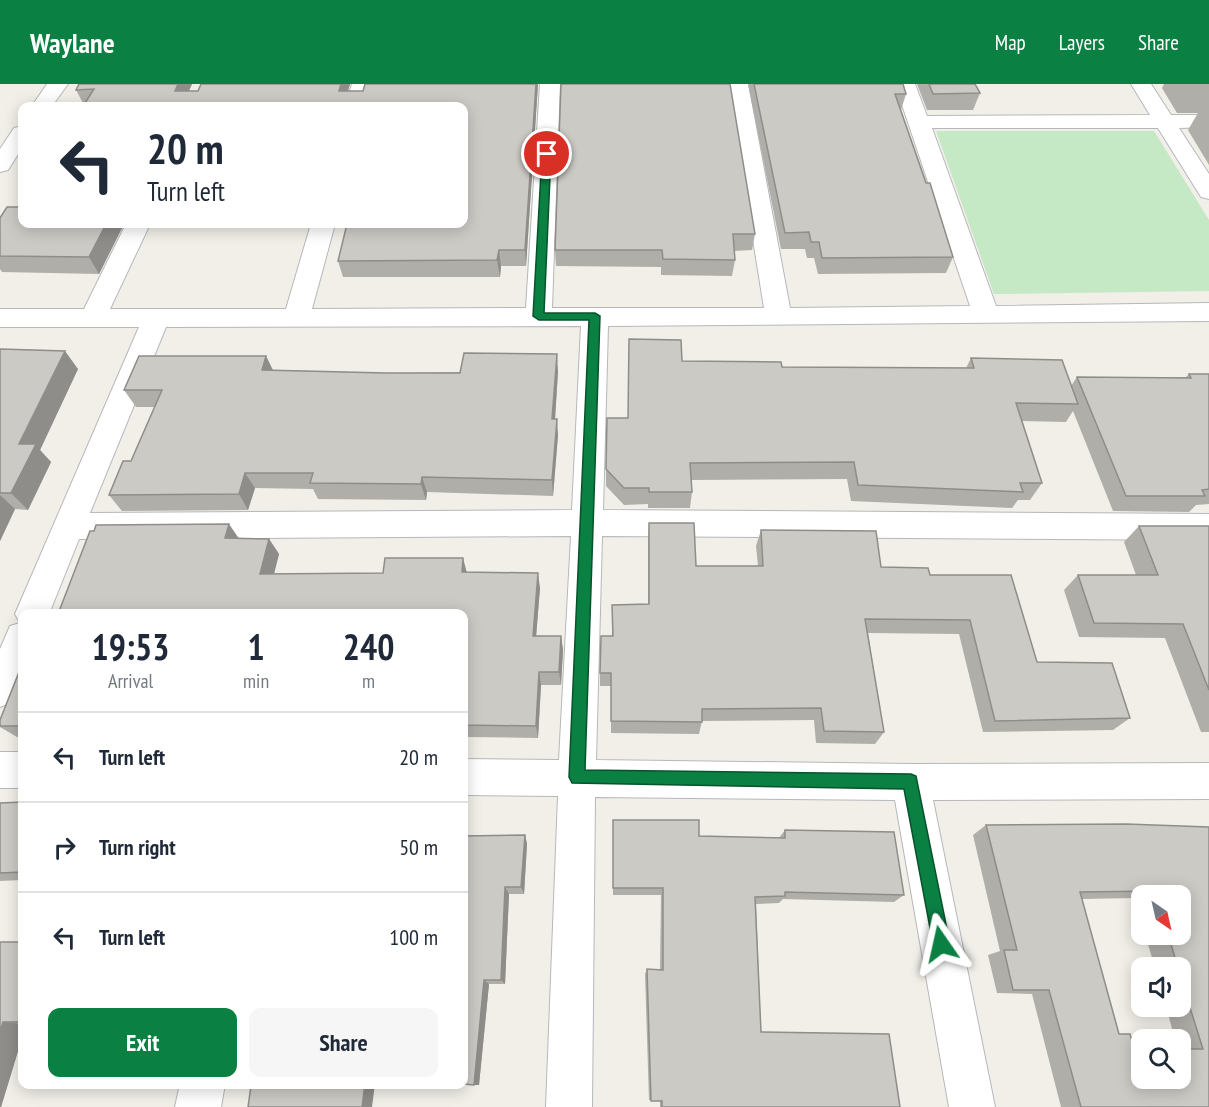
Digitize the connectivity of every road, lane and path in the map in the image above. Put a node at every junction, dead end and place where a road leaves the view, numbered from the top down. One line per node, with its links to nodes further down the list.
1 (58, 84): 7 (street)
2 (362, 84): 8 (street)
3 (550, 84): 19 (street)
4 (738, 84): 23 (street)
5 (905, 84): 11 (street)
6 (1141, 84): 9 (street)
7 (45, 102)
8 (357, 102)
9 (1166, 121): 10 (street); 11 (street); 14 (street)
10 (1209, 121)
11 (919, 122): 18 (street)
12 (18, 139): 13 (street)
13 (0, 165)
14 (1209, 192)
15 (136, 228): 21 (street)
16 (322, 228): 22 (street)
17 (1209, 312): 18 (street)
18 (986, 313): 23 (street)
19 (539, 316): 20 (street); 22 (street)
20 (595, 316): 23 (street); 26 (street)
21 (93, 317): 24 (street); 25 (street)
22 (297, 317): 25 (street)
23 (779, 317)
24 (0, 318)
25 (156, 318): 27 (street)
26 (586, 523): 27 (street); 28 (street); 35 (street)
27 (69, 526): 29 (street)
28 (1209, 527)
29 (34, 609)
30 (18, 647): 31 (street)
31 (0, 691)
32 (0, 770): 33 (street)
33 (18, 770)
34 (468, 777): 35 (street)
35 (577, 777): 37 (street); 40 (street)
36 (1209, 781): 37 (street)
37 (911, 782): 41 (street)
38 (202, 1089): 39 (street)
39 (198, 1107)
40 (568, 1107)
41 (972, 1107)

